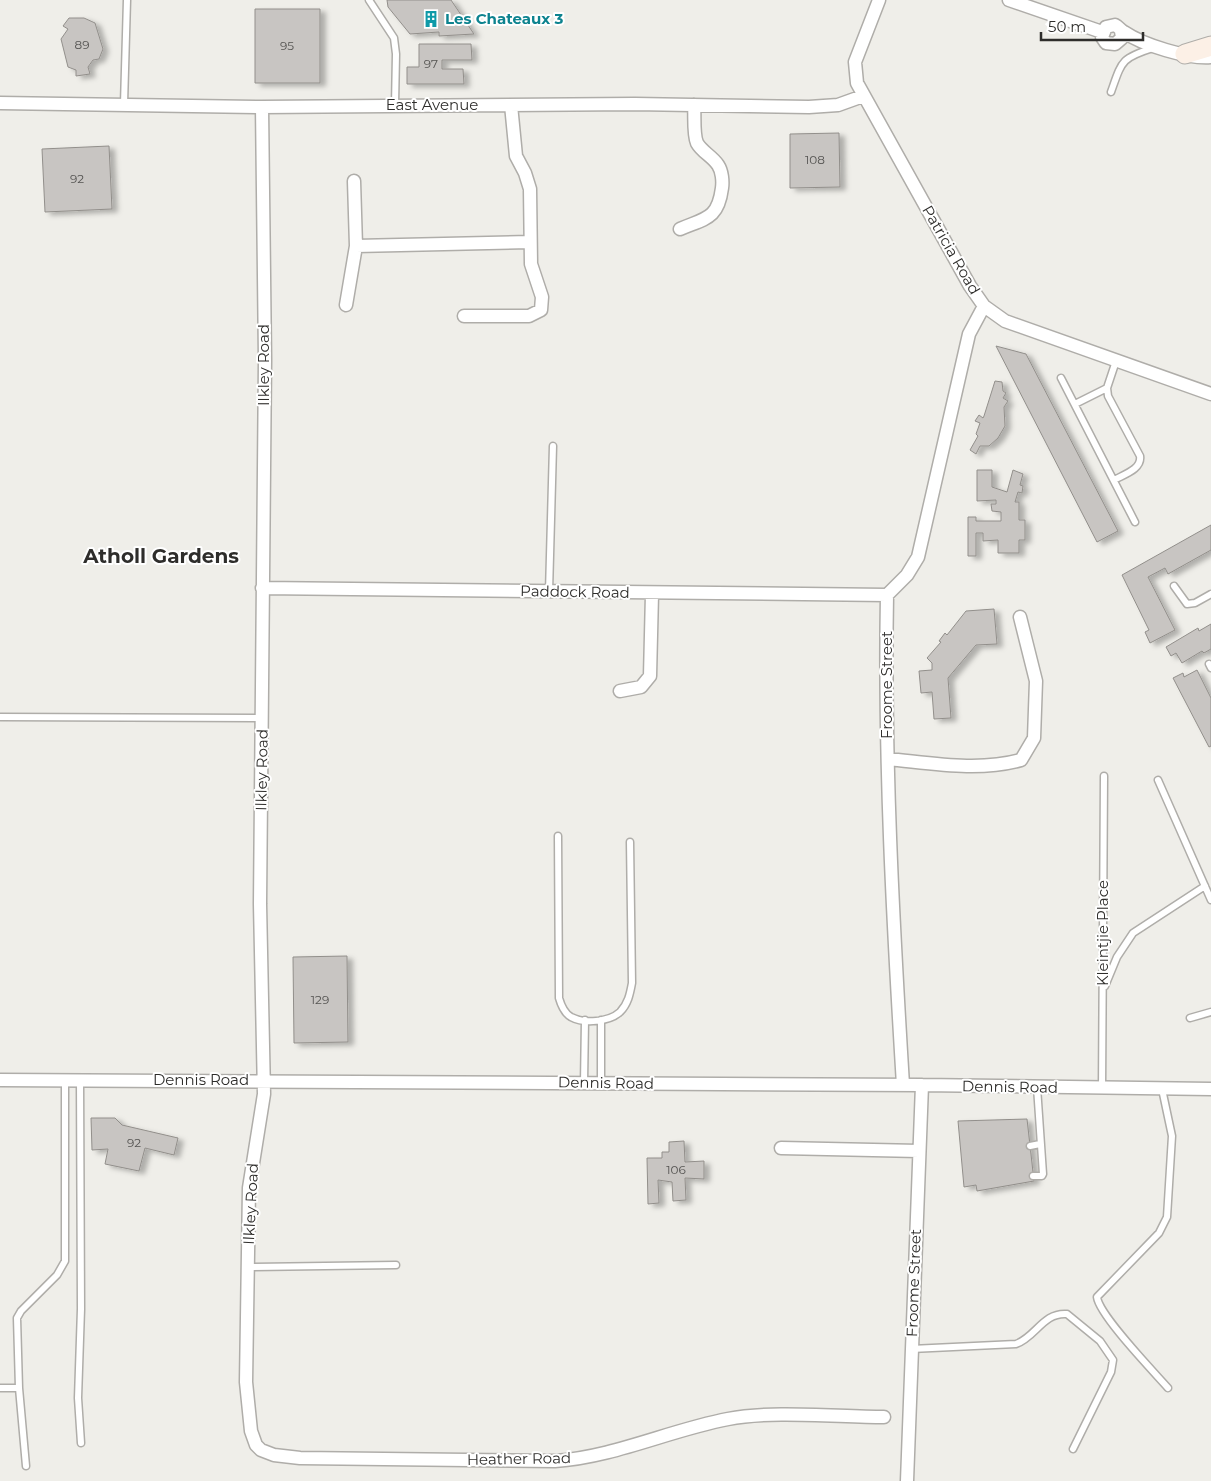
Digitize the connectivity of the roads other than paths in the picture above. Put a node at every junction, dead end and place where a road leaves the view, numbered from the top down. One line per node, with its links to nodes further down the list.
1 (127, 0): 12 (lane)
2 (369, 0): 13 (lane)
3 (879, 0): 10 (street, Patricia Road)
4 (1009, 0): 5 (street)
5 (1152, 45): 7 (street); 9 (lane)
6 (1211, 46): 7 (main road)
7 (1185, 54): 8 (street)
8 (1211, 57)
9 (1110, 92)
10 (863, 96): 15 (street, East Avenue); 22 (street, Patricia Road)
11 (0, 103): 12 (street, East Avenue)
12 (124, 104): 16 (street, East Avenue)
13 (395, 105): 14 (street, East Avenue); 16 (street, East Avenue)
14 (511, 105): 15 (street, East Avenue); 19 (street)
15 (694, 105): 18 (street)
16 (262, 107): 33 (street, Ilkley Road)
17 (354, 181): 20 (street)
18 (680, 229)
19 (529, 242): 20 (street); 23 (street)
20 (356, 246): 21 (street)
21 (346, 305)
22 (984, 306): 24 (street, Patricia Road); 37 (street)
23 (464, 316)
24 (1116, 361): 26 (lane); 27 (street, Patricia Road)
25 (1061, 378): 28 (lane)
26 (1108, 388): 28 (lane); 30 (lane)
27 (1211, 394)
28 (1075, 404): 30 (lane)
29 (553, 446): 34 (lane)
30 (1114, 480): 31 (lane)
31 (1135, 522)
32 (1174, 586): 36 (lane)
33 (262, 588): 34 (street, Paddock Road); 41 (street, Ilkley Road)
34 (549, 592): 35 (street, Paddock Road)
35 (652, 594): 37 (street, Paddock Road); 39 (street)
36 (1211, 594)
37 (888, 595): 42 (street, Froome Street)
38 (1020, 616): 42 (street)
39 (620, 691)
40 (0, 717): 41 (lane)
41 (262, 718): 57 (street, Ilkley Road)
42 (888, 759): 60 (street, Froome Street)
43 (1104, 776): 49 (lane, Kleintjie Place)
44 (1158, 780): 47 (lane)
45 (558, 836): 52 (lane)
46 (630, 842): 53 (lane)
47 (1205, 886): 48 (lane); 49 (lane)
48 (1211, 900)
49 (1103, 991): 63 (lane, Kleintjie Place)
50 (1211, 1012): 51 (lane)
51 (1190, 1018)
52 (584, 1020): 53 (lane); 58 (lane)
53 (601, 1020): 59 (lane)
54 (0, 1080): 55 (street, Dennis Road)
55 (65, 1080): 56 (street, Dennis Road); 75 (lane)
56 (80, 1080): 57 (street, Dennis Road); 79 (lane)
57 (264, 1080): 58 (street, Dennis Road); 72 (street, Ilkley Road)
58 (584, 1083): 59 (street, Dennis Road)
59 (601, 1083): 60 (street, Dennis Road)
60 (903, 1085): 61 (street, Dennis Road)
61 (922, 1085): 62 (street, Dennis Road); 69 (street, Froome Street)
62 (1037, 1088): 63 (street, Dennis Road); 66 (lane)
63 (1102, 1089): 64 (street, Dennis Road)
64 (1162, 1089): 65 (street, Dennis Road); 76 (lane)
65 (1211, 1089)
66 (1040, 1144): 67 (lane); 70 (lane)
67 (1030, 1146)
68 (781, 1148): 69 (street)
69 (919, 1151): 73 (street, Froome Street)
70 (1034, 1176)
71 (396, 1265): 72 (lane)
72 (249, 1267): 78 (street, Ilkley Road)
73 (911, 1349): 80 (lane); 82 (street, Froome Street)
74 (0, 1388): 75 (lane)
75 (19, 1388): 81 (lane)
76 (1168, 1388)
77 (884, 1417): 78 (street, Heather Road)
78 (252, 1431)
79 (81, 1443)
80 (1073, 1449)
81 (26, 1466)
82 (907, 1481)

